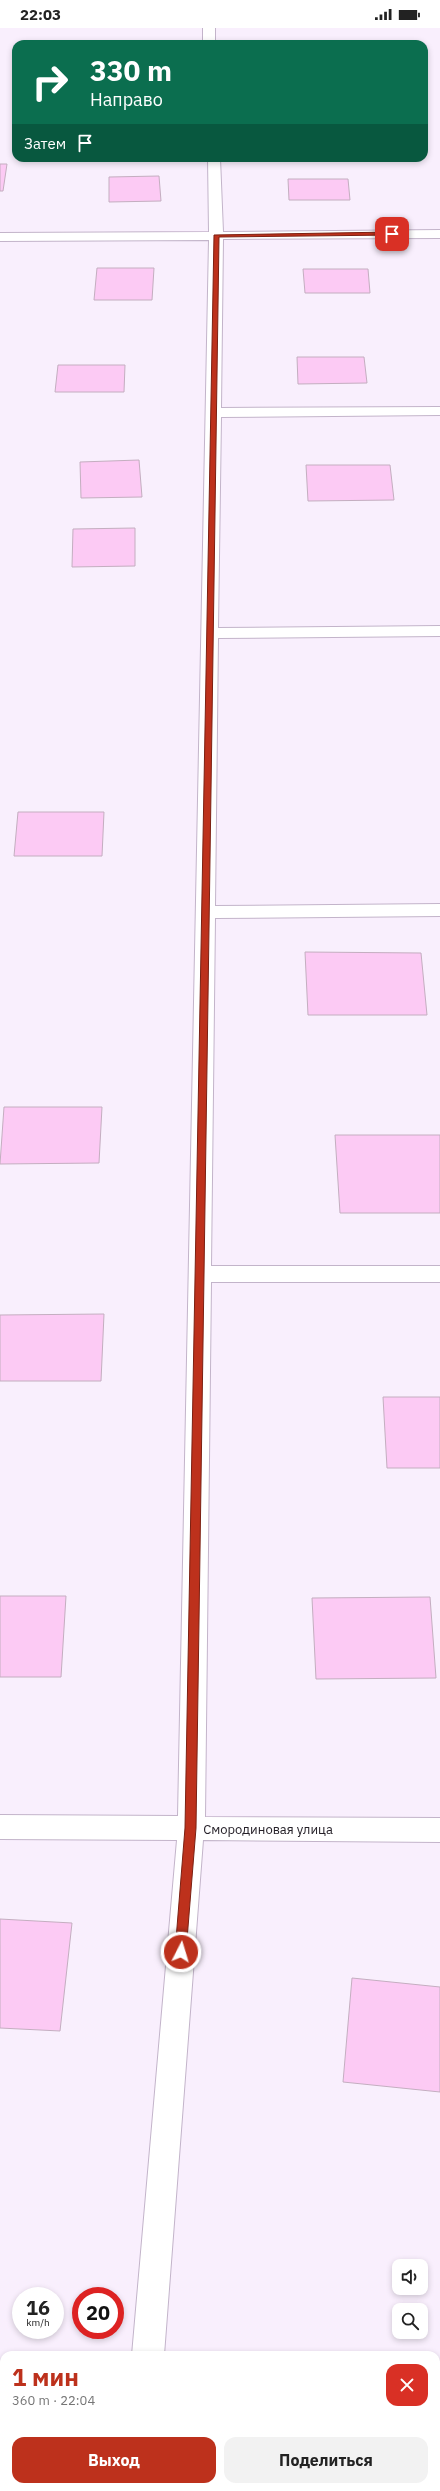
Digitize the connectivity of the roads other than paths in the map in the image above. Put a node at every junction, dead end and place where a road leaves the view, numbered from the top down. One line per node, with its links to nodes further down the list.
1 (209, 28): 2 (street)
2 (209, 40)
3 (214, 162): 5 (street)
4 (440, 234): 5 (street)
5 (216, 235): 6 (street); 8 (street)
6 (0, 237)
7 (440, 411): 8 (street)
8 (212, 413): 10 (street)
9 (440, 631): 10 (street)
10 (209, 633): 12 (street)
11 (440, 910): 12 (street)
12 (204, 912): 13 (street)
13 (199, 1274): 14 (street); 16 (street)
14 (440, 1274)
15 (0, 1827): 16 (street, Смородиновая улица)
16 (191, 1828): 17 (street, Смородиновая улица); 18 (street)
17 (440, 1830)
18 (148, 2351)

